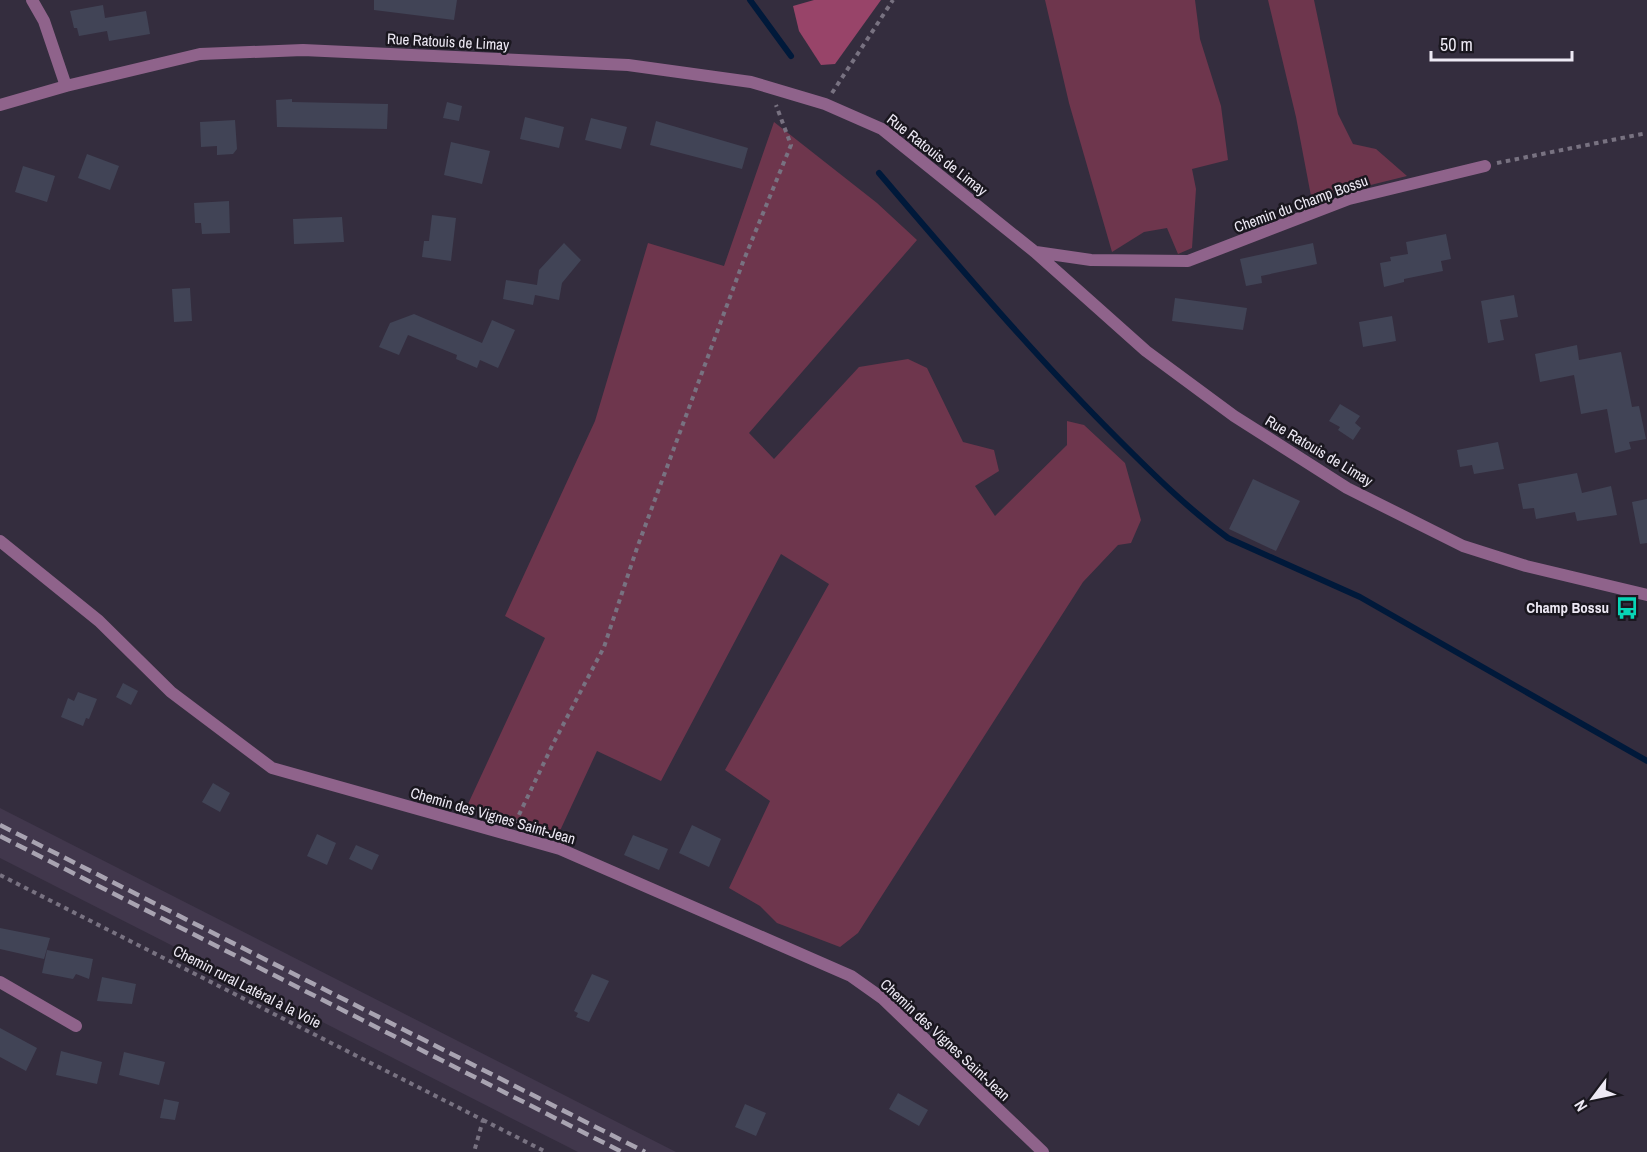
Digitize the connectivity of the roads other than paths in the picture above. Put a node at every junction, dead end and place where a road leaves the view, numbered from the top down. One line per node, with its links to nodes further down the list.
1 (32, 0): 2 (street)
2 (66, 86): 3 (street, Rue Ratouis de Limay); 5 (street, Rue Ratouis de Limay)
3 (0, 105)
4 (1485, 166): 5 (street, Chemin du Champ Bossu)
5 (1035, 252): 7 (street, Rue Ratouis de Limay)
6 (0, 541): 10 (street, Chemin des Vignes Saint-Jean)
7 (1647, 595)
8 (0, 982): 9 (street)
9 (76, 1026)
10 (1043, 1152)

